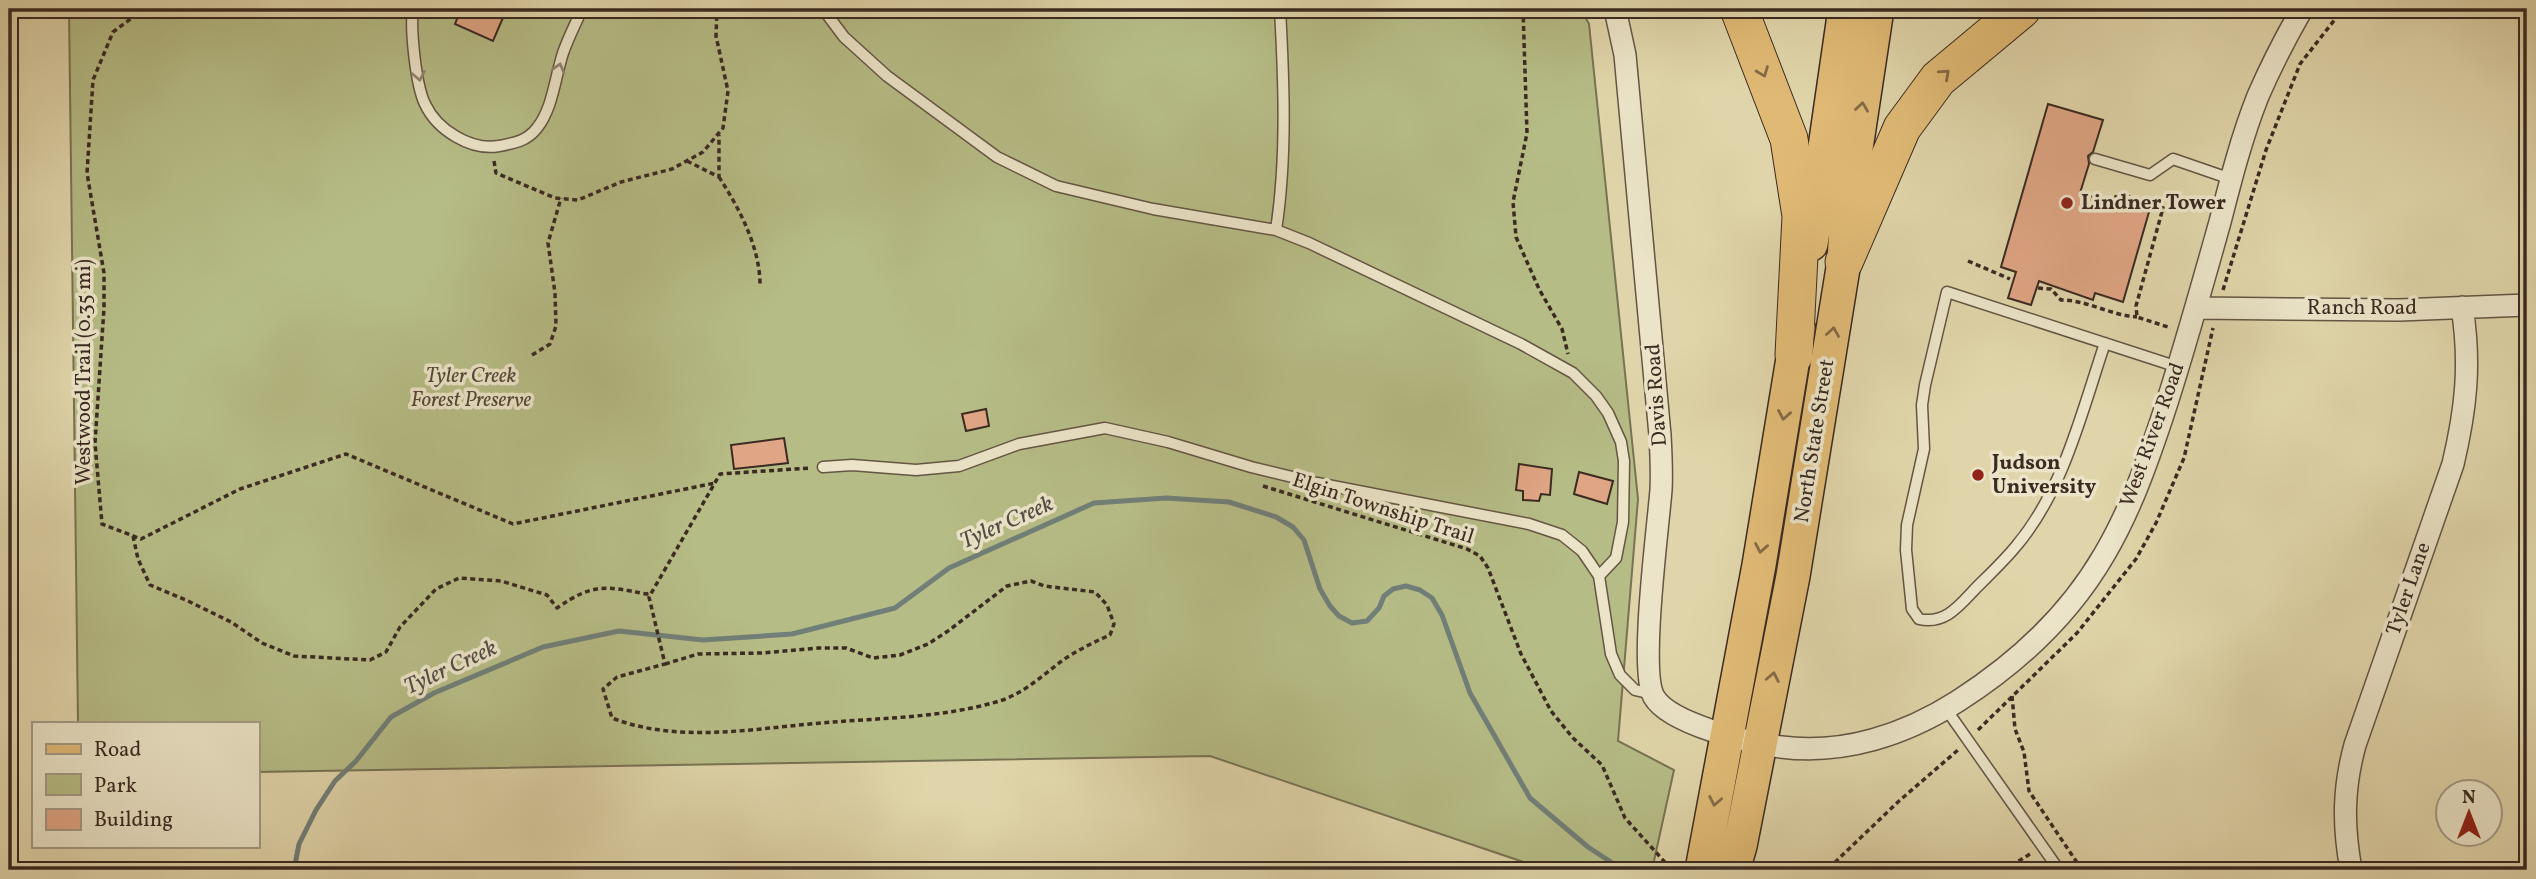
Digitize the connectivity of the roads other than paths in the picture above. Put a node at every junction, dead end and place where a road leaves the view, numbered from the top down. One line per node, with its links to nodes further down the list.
1 (413, 9): 2 (lane, one-way to 2)
2 (582, 9)
3 (823, 9): 13 (lane)
4 (1280, 9): 13 (lane)
5 (1615, 9): 23 (street, Davis Road)
6 (1739, 9): 19 (highway, one-way to 19)
7 (1845, 9): 19 (main road, North State Street)
8 (1877, 9): 14 (main road, North State Street, one-way to 8)
9 (2022, 9): 14 (highway, one-way to 9)
10 (2302, 9): 12 (street, West River Road)
11 (2095, 159): 12 (lane)
12 (2231, 179): 17 (street, West River Road)
13 (1276, 230): 22 (lane)
14 (1844, 262): 26 (main road, North State Street, one-way to 14)
15 (2527, 305): 16 (street, Ranch Road)
16 (2462, 307): 17 (street, Ranch Road); 30 (street, Tyler Lane)
17 (2196, 308): 20 (street, West River Road)
18 (2105, 343): 18 (lane); 20 (lane)
19 (1794, 355): 25 (main road, North State Street, one-way to 25)
20 (2178, 367): 24 (street, West River Road)
21 (822, 467): 22 (lane)
22 (1599, 576): 23 (lane)
23 (1653, 694): 25 (street)
24 (1945, 709): 26 (street, West River Road); 29 (lane)
25 (1728, 734): 26 (street, West River Road); 27 (main road, North State Street, one-way to 27)
26 (1760, 744): 28 (main road, North State Street)
27 (1702, 870)
28 (1733, 870)
29 (2059, 870)
30 (2351, 870)

